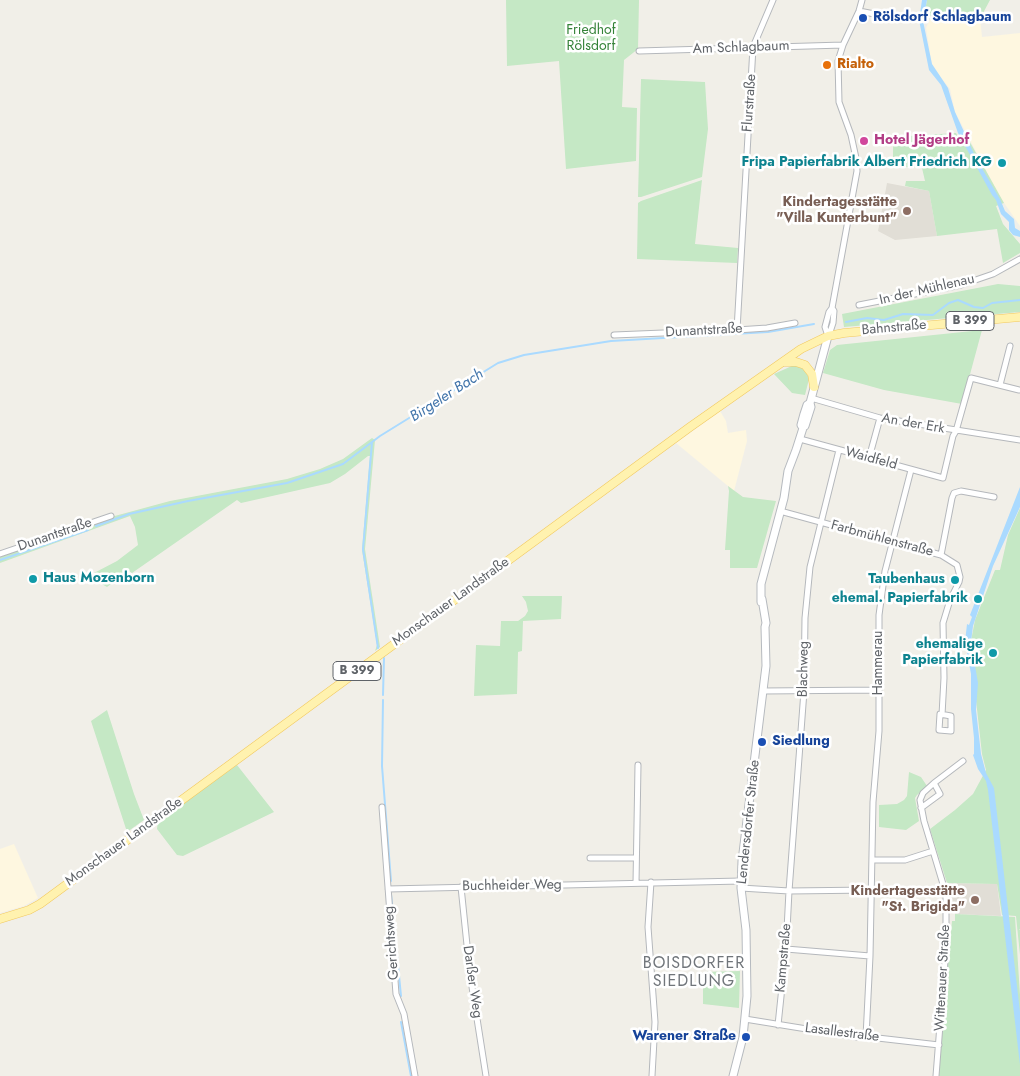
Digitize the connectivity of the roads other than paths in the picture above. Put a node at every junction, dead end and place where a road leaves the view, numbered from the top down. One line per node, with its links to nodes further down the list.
1 (774, 0): 6 (street, Flurstraße)
2 (862, 0): 3 (street)
3 (859, 11): 4 (street); 5 (street)
4 (895, 18)
5 (843, 45): 6 (street, Am Schlagbaum); 14 (street)
6 (753, 47): 7 (street, Am Schlagbaum); 12 (street, Flurstraße)
7 (639, 51)
8 (1020, 259): 9 (street, In der Mühlenau)
9 (859, 305)
10 (1020, 317): 14 (main road, Bahnstraße / B 399)
11 (795, 323): 12 (street, Dunantstraße)
12 (737, 330): 13 (street, Dunantstraße)
13 (614, 335)
14 (828, 336): 16 (main road, Monschauer Landstraße / B 399); 18 (street, Lendersdorfer Straße)
15 (1010, 346): 17 (street)
16 (782, 362): 18 (main road); 55 (main road, Monschauer Landstraße / B 399)
17 (1000, 385): 19 (street); 22 (street)
18 (814, 387): 20 (street, Lendersdorfer Straße)
19 (1019, 390)
20 (811, 400): 21 (street, An der Erk); 23 (street, Lendersdorfer Straße)
21 (880, 418): 22 (street, An der Erk); 26 (street)
22 (956, 431): 24 (street, An der Erk); 27 (street, Waidfeld)
23 (800, 439): 25 (street, Waidfeld); 29 (street, Lendersdorfer Straße)
24 (1019, 439)
25 (839, 450): 26 (street, Waidfeld); 31 (street, Blachweg)
26 (869, 458): 27 (street, Waidfeld)
27 (912, 470): 32 (street, Hammerau)
28 (994, 497): 34 (street, Farbmühlenstraße)
29 (780, 511): 31 (street, Farbmühlenstraße); 36 (street, Lendersdorfer Straße)
30 (111, 516): 33 (street, Dunantstraße)
31 (820, 522): 32 (street, Farbmühlenstraße); 37 (street, Blachweg)
32 (891, 541): 34 (street, Farbmühlenstraße); 35 (street, Hammerau)
33 (0, 554)
34 (942, 555): 38 (street)
35 (878, 690): 37 (street); 47 (street, Hammerau)
36 (764, 691): 37 (street); 50 (street, Lendersdorfer Straße)
37 (804, 691): 54 (street, Blachweg)
38 (942, 715)
39 (963, 761): 41 (street)
40 (638, 765): 46 (street)
41 (934, 784): 43 (street); 43 (street)
42 (382, 807): 52 (street, Gerichtsweg)
43 (921, 808): 44 (street, Wittenauer Straße)
44 (933, 851): 47 (street); 61 (street, Wittenauer Straße)
45 (590, 858): 46 (street)
46 (636, 858): 49 (street)
47 (872, 860): 53 (street, Hammerau)
48 (651, 882): 49 (street, Buchheider Weg); 50 (street, Buchheider Weg); 64 (street)
49 (636, 883): 51 (street, Buchheider Weg)
50 (742, 885): 54 (street, Buchheider Weg); 58 (street, Lendersdorfer Straße)
51 (461, 887): 52 (street, Buchheider Weg); 63 (street, Darßer Weg)
52 (388, 889): 62 (street, Gerichtsweg)
53 (871, 890): 54 (street, Buchheider Weg); 57 (street, Hammerau)
54 (789, 891): 56 (street, Kampstraße)
55 (0, 920)
56 (786, 949): 57 (street); 59 (street, Kampstraße)
57 (870, 956): 60 (street, Hammerau)
58 (745, 1019): 59 (street, Lasallestraße); 65 (street, Lendersdorfer Straße)
59 (778, 1025): 60 (street, Lasallestraße)
60 (866, 1037): 61 (street, Lasallestraße)
61 (939, 1045): 66 (street, Wittenauer Straße)
62 (415, 1076)
63 (486, 1076)
64 (652, 1076)
65 (733, 1076)
66 (936, 1076)

